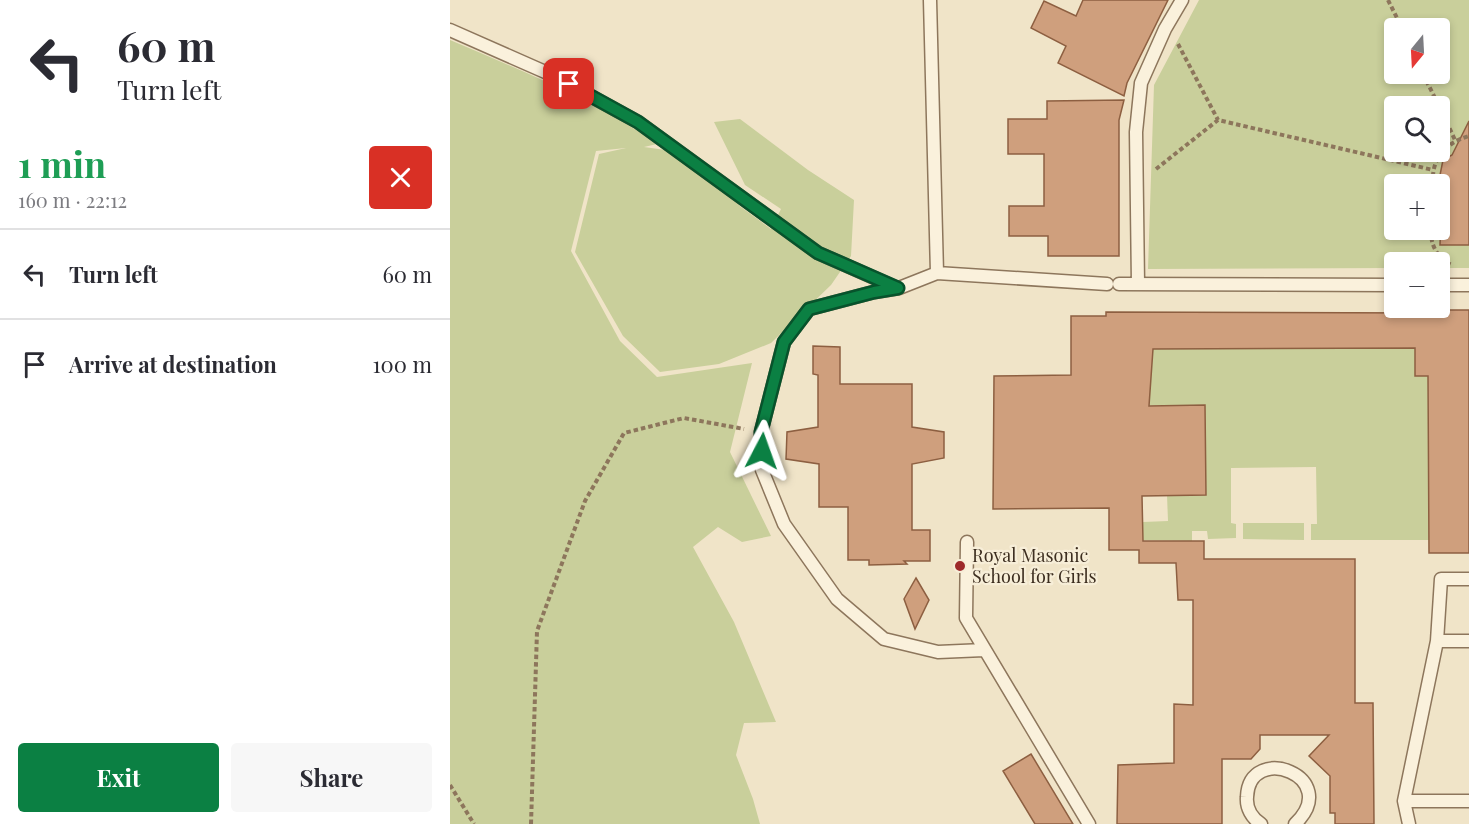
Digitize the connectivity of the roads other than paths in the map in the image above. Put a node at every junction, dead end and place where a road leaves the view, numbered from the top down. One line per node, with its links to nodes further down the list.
1 (930, 0): 4 (lane)
2 (1182, 0): 5 (lane)
3 (450, 30): 9 (lane)
4 (937, 273): 5 (lane); 9 (lane)
5 (1138, 284): 6 (lane)
6 (1384, 285)
7 (1450, 285): 8 (lane)
8 (1469, 285)
9 (898, 288): 14 (lane)
10 (967, 542): 14 (lane)
11 (1469, 579): 12 (lane)
12 (1437, 641): 13 (lane); 15 (lane)
13 (1469, 641)
14 (984, 650): 17 (lane)
15 (1404, 801): 16 (lane); 20 (lane)
16 (1469, 801)
17 (1089, 824)
18 (1261, 824): 19 (lane)
19 (1295, 824)
20 (1409, 824)

